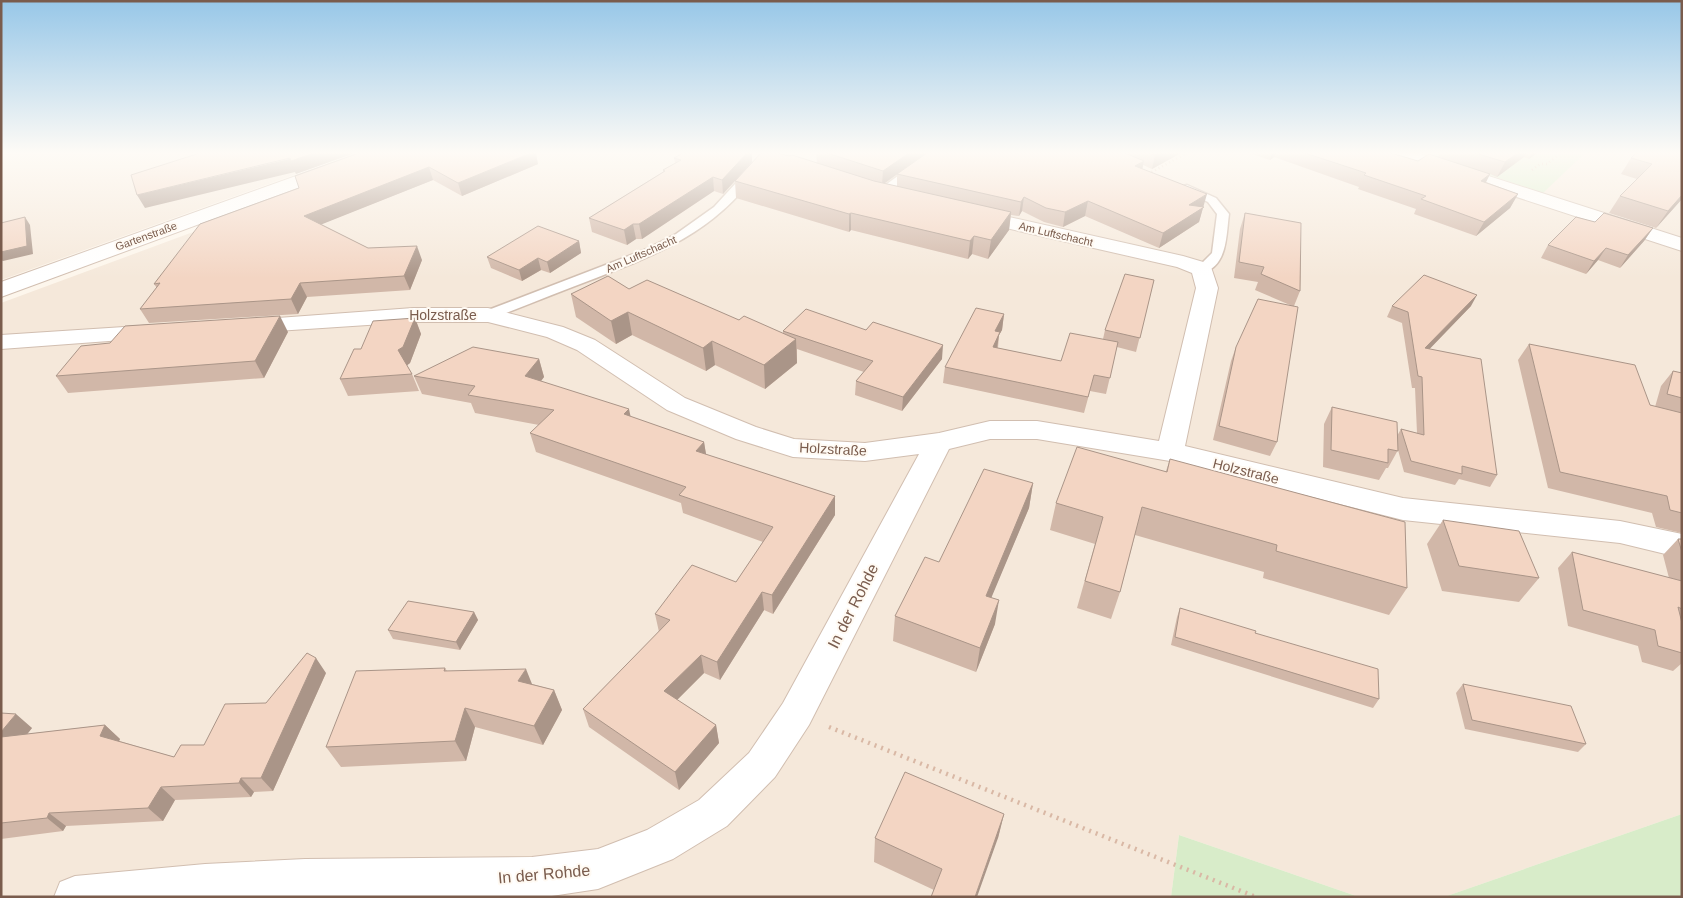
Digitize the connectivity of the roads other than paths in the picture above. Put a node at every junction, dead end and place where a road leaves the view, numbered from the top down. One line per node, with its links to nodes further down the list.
1 (260, 195): 10 (street, Gartenstraße)
2 (731, 195): 11 (lane, Am Luftschacht)
3 (889, 195): 6 (street)
4 (1201, 195): 9 (lane)
5 (1528, 195): 8 (street)
6 (909, 200)
7 (956, 211): 9 (street, Am Luftschacht)
8 (1682, 245)
9 (1202, 269): 16 (street)
10 (1, 290)
11 (488, 315): 12 (street, Holzstraße); 15 (street, Holzstraße)
12 (219, 328)
13 (179, 330): 14 (street)
14 (1, 342)
15 (938, 442): 16 (street, Holzstraße); 18 (street, In der Rohde)
16 (1170, 452): 17 (street, Holzstraße)
17 (1682, 546)
18 (302, 888): 19 (street, In der Rohde)
19 (75, 897)

